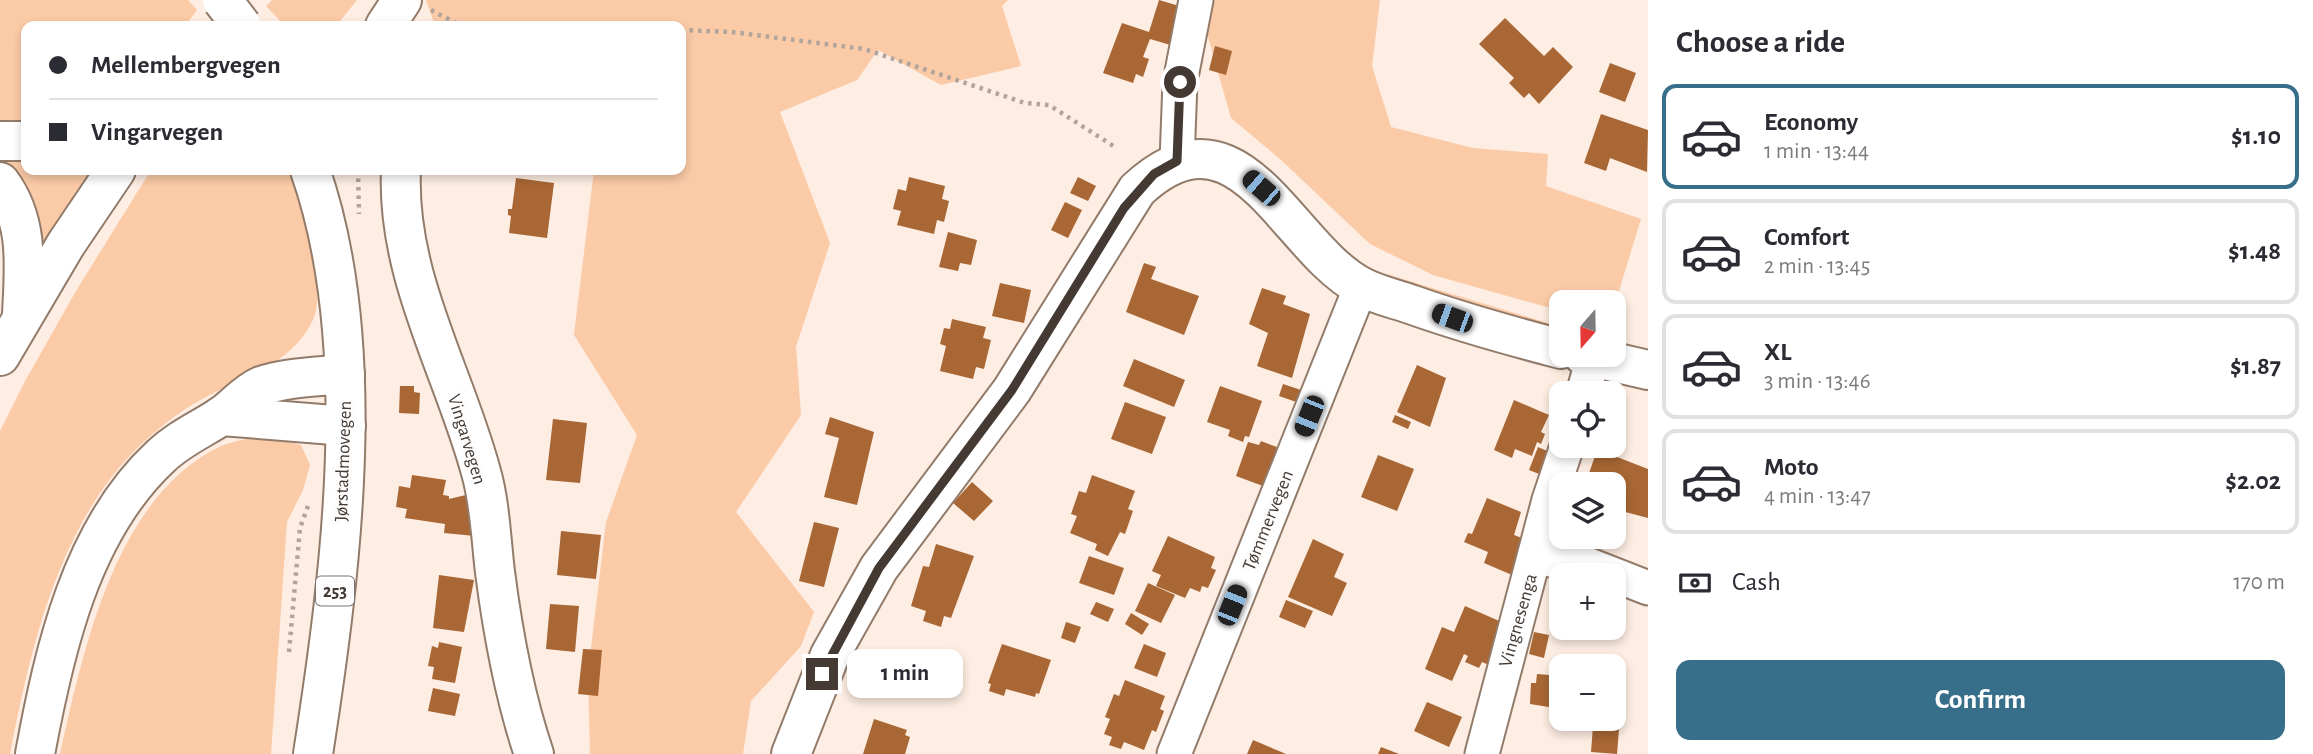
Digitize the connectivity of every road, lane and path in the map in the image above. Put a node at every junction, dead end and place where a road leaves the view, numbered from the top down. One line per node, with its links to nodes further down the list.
1 (222, 0): 6 (main road, bridge)
2 (244, 0): 5 (main road)
3 (1196, 0): 13 (street)
4 (415, 4): 7 (main road); 8 (path)
5 (227, 21)
6 (238, 21)
7 (392, 21)
8 (451, 21)
9 (686, 30): 12 (path)
10 (0, 141): 11 (main road)
11 (21, 141)
12 (1115, 146)
13 (1177, 161): 18 (main road); 35 (main road)
14 (113, 175): 19 (main road)
15 (311, 175): 24 (main road, Jørstadmovegen / 253)
16 (401, 175): 34 (main road, Vingarvegen)
17 (0, 182): 19 (main road)
18 (1361, 286): 20 (main road); 36 (street, Tømmervegen)
19 (21, 318): 21 (main road)
20 (1549, 353)
21 (0, 356)
22 (1625, 368): 23 (main road)
23 (1648, 370)
24 (345, 374): 25 (main road); 26 (main road, Jørstadmovegen / 253)
25 (221, 416): 26 (main road); 32 (main road)
26 (346, 426): 33 (main road, Jørstadmovegen / 253)
27 (1563, 458): 29 (street, Vingnesenga)
28 (316, 503): 31 (path)
29 (1535, 558): 30 (street); 37 (street, Vingnesenga)
30 (1648, 588)
31 (289, 652)
32 (35, 754)
33 (313, 754)
34 (534, 754)
35 (791, 754)
36 (1174, 754)
37 (1482, 754)

